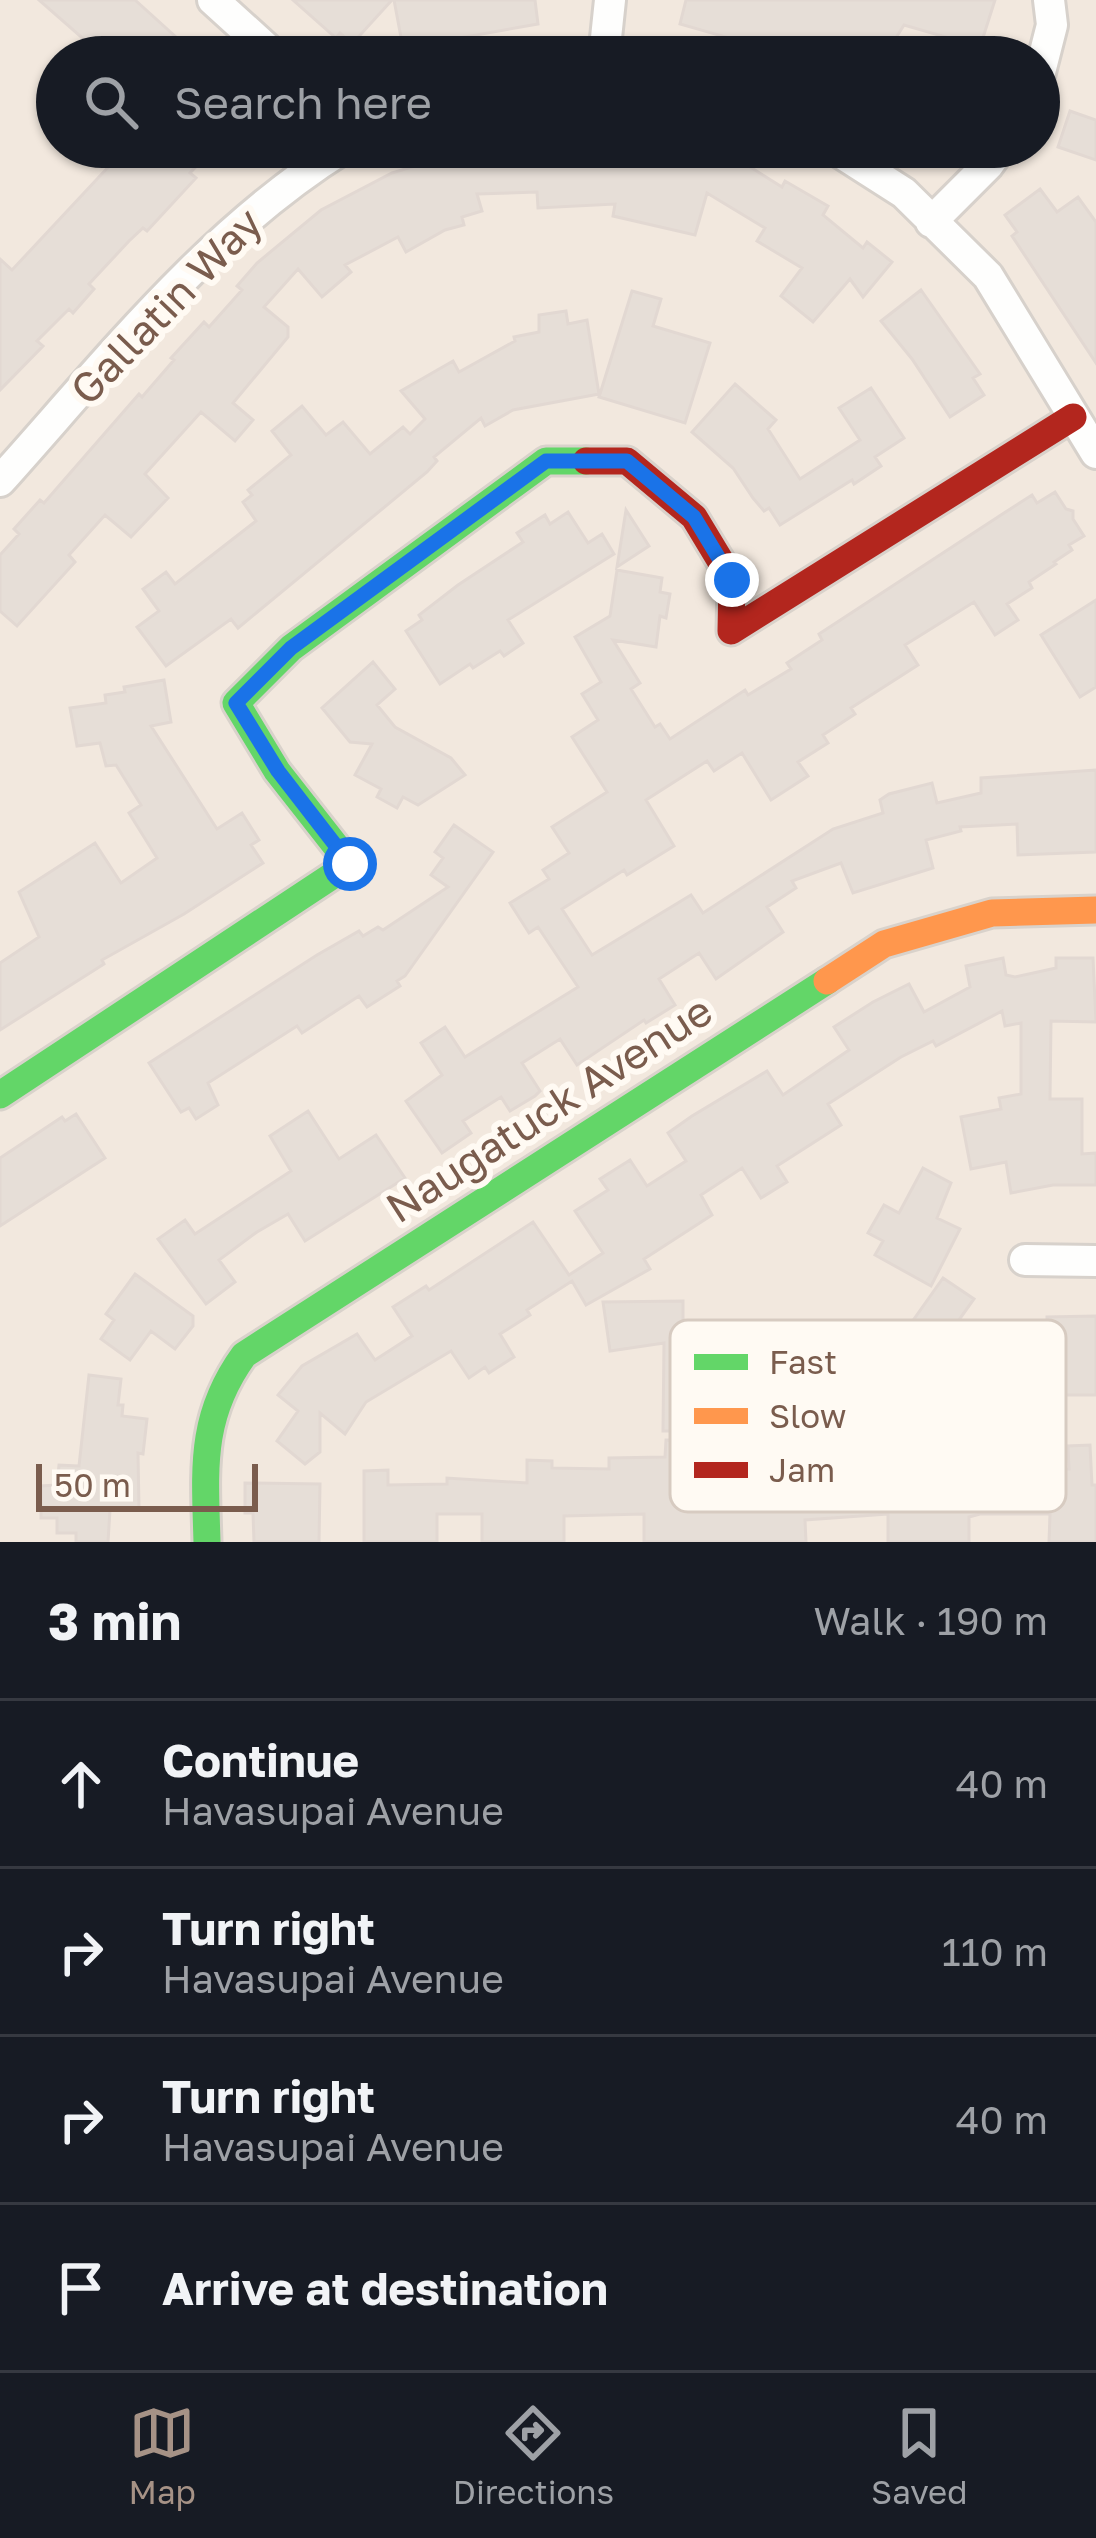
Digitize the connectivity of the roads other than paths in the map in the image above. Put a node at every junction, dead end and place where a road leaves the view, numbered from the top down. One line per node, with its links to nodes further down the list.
1 (213, 0): 4 (street)
2 (610, 0): 5 (street)
3 (1049, 0): 6 (street)
4 (253, 36)
5 (606, 36)
6 (1049, 36)
7 (311, 168): 13 (street, Gallatin Way)
8 (865, 168): 10 (street)
9 (985, 168): 10 (street)
10 (931, 222): 11 (street)
11 (1073, 417): 12 (street); 15 (street)
12 (1096, 453)
13 (0, 481)
14 (1096, 910): 18 (street, Naugatuck Avenue)
15 (0, 1095)
16 (1025, 1260): 17 (street)
17 (1096, 1261)
18 (207, 1542)

